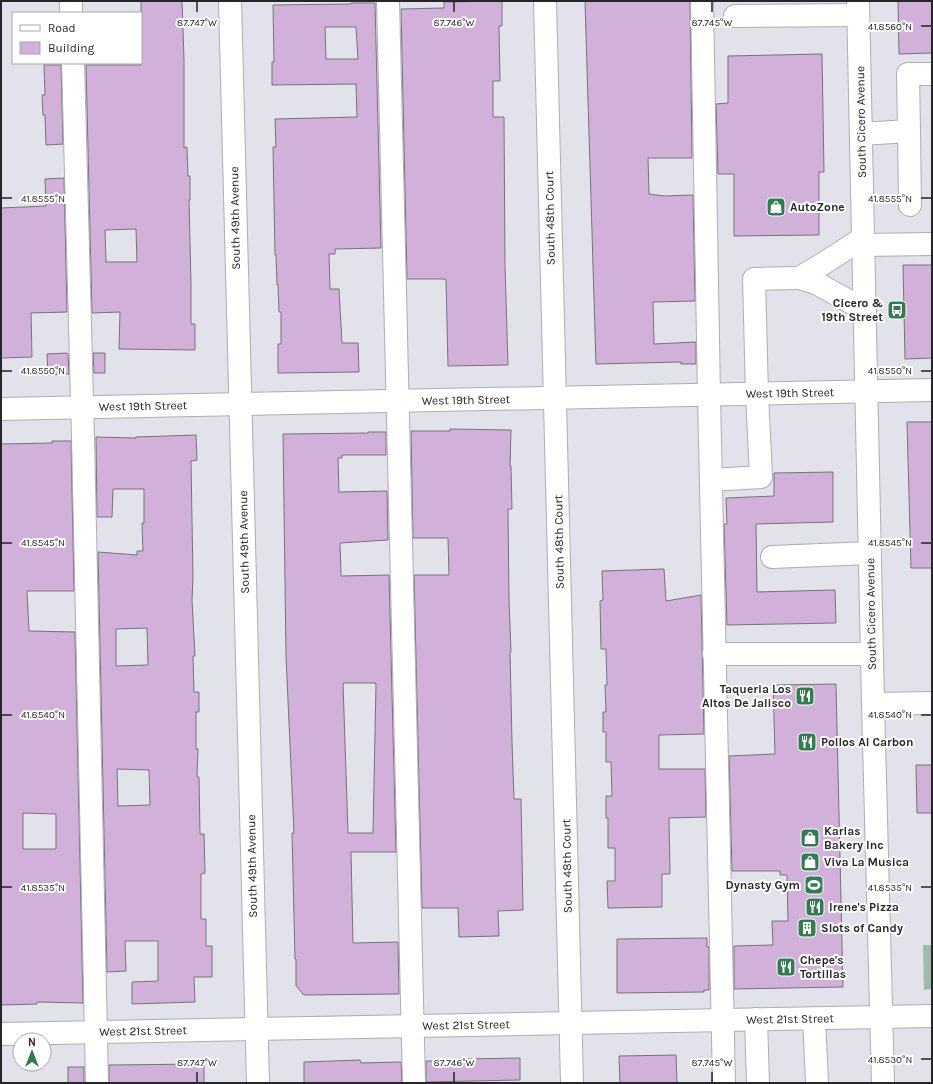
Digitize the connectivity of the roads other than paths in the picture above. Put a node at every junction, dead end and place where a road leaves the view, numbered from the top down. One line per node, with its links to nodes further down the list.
1 (71, 1): 7 (street)
2 (230, 1): 24 (street, South 49th Avenue)
3 (388, 1): 23 (street)
4 (545, 1): 22 (street, South 48th Court)
5 (702, 1): 21 (street)
6 (858, 8): 8 (street); 12 (street, South Cicero Avenue)
7 (71, 12)
8 (735, 16)
9 (73, 64): 25 (street)
10 (932, 74): 11 (street)
11 (909, 131): 12 (street); 13 (street)
12 (861, 134): 14 (street, South Cicero Avenue)
13 (910, 205)
14 (863, 241): 15 (street); 16 (street); 17 (street, South Cicero Avenue)
15 (932, 244)
16 (799, 278): 17 (street); 20 (street)
17 (864, 310): 19 (street, South Cicero Avenue)
18 (932, 390): 19 (street, West 19th Street)
19 (866, 392): 20 (street, West 19th Street); 28 (street, South Cicero Avenue)
20 (757, 394): 21 (street, West 19th Street); 27 (street)
21 (708, 395): 22 (street, West 19th Street); 27 (street)
22 (555, 398): 23 (street, West 19th Street); 39 (street, South 48th Court)
23 (398, 401): 24 (street, West 19th Street); 40 (street)
24 (240, 404): 25 (street, West 19th Street); 41 (street, South 49th Avenue)
25 (82, 407): 26 (street, West 19th Street); 42 (street)
26 (1, 409)
27 (711, 480): 30 (street)
28 (870, 553): 29 (street); 31 (street, South Cicero Avenue)
29 (772, 557)
30 (714, 654): 31 (street); 38 (street)
31 (872, 654): 33 (street, South Cicero Avenue)
32 (932, 703): 33 (street)
33 (873, 704): 35 (street, South Cicero Avenue)
34 (932, 1016): 35 (street, West 21st Street)
35 (881, 1017): 36 (street, West 21st Street); 51 (street, South Cicero Avenue)
36 (814, 1018): 37 (street, West 21st Street); 50 (street)
37 (756, 1019): 38 (street, West 21st Street); 49 (street)
38 (723, 1020): 39 (street, West 21st Street); 48 (street)
39 (571, 1023): 40 (street, West 21st Street); 47 (street, South 48th Court)
40 (413, 1026): 41 (street, West 21st Street); 46 (street)
41 (256, 1029): 42 (street, West 21st Street); 45 (street, South 49th Avenue)
42 (95, 1032): 43 (street, West 21st Street); 44 (street)
43 (1, 1034)
44 (97, 1083)
45 (258, 1083)
46 (414, 1083)
47 (572, 1083)
48 (724, 1083)
49 (758, 1083)
50 (817, 1083)
51 (883, 1083)

